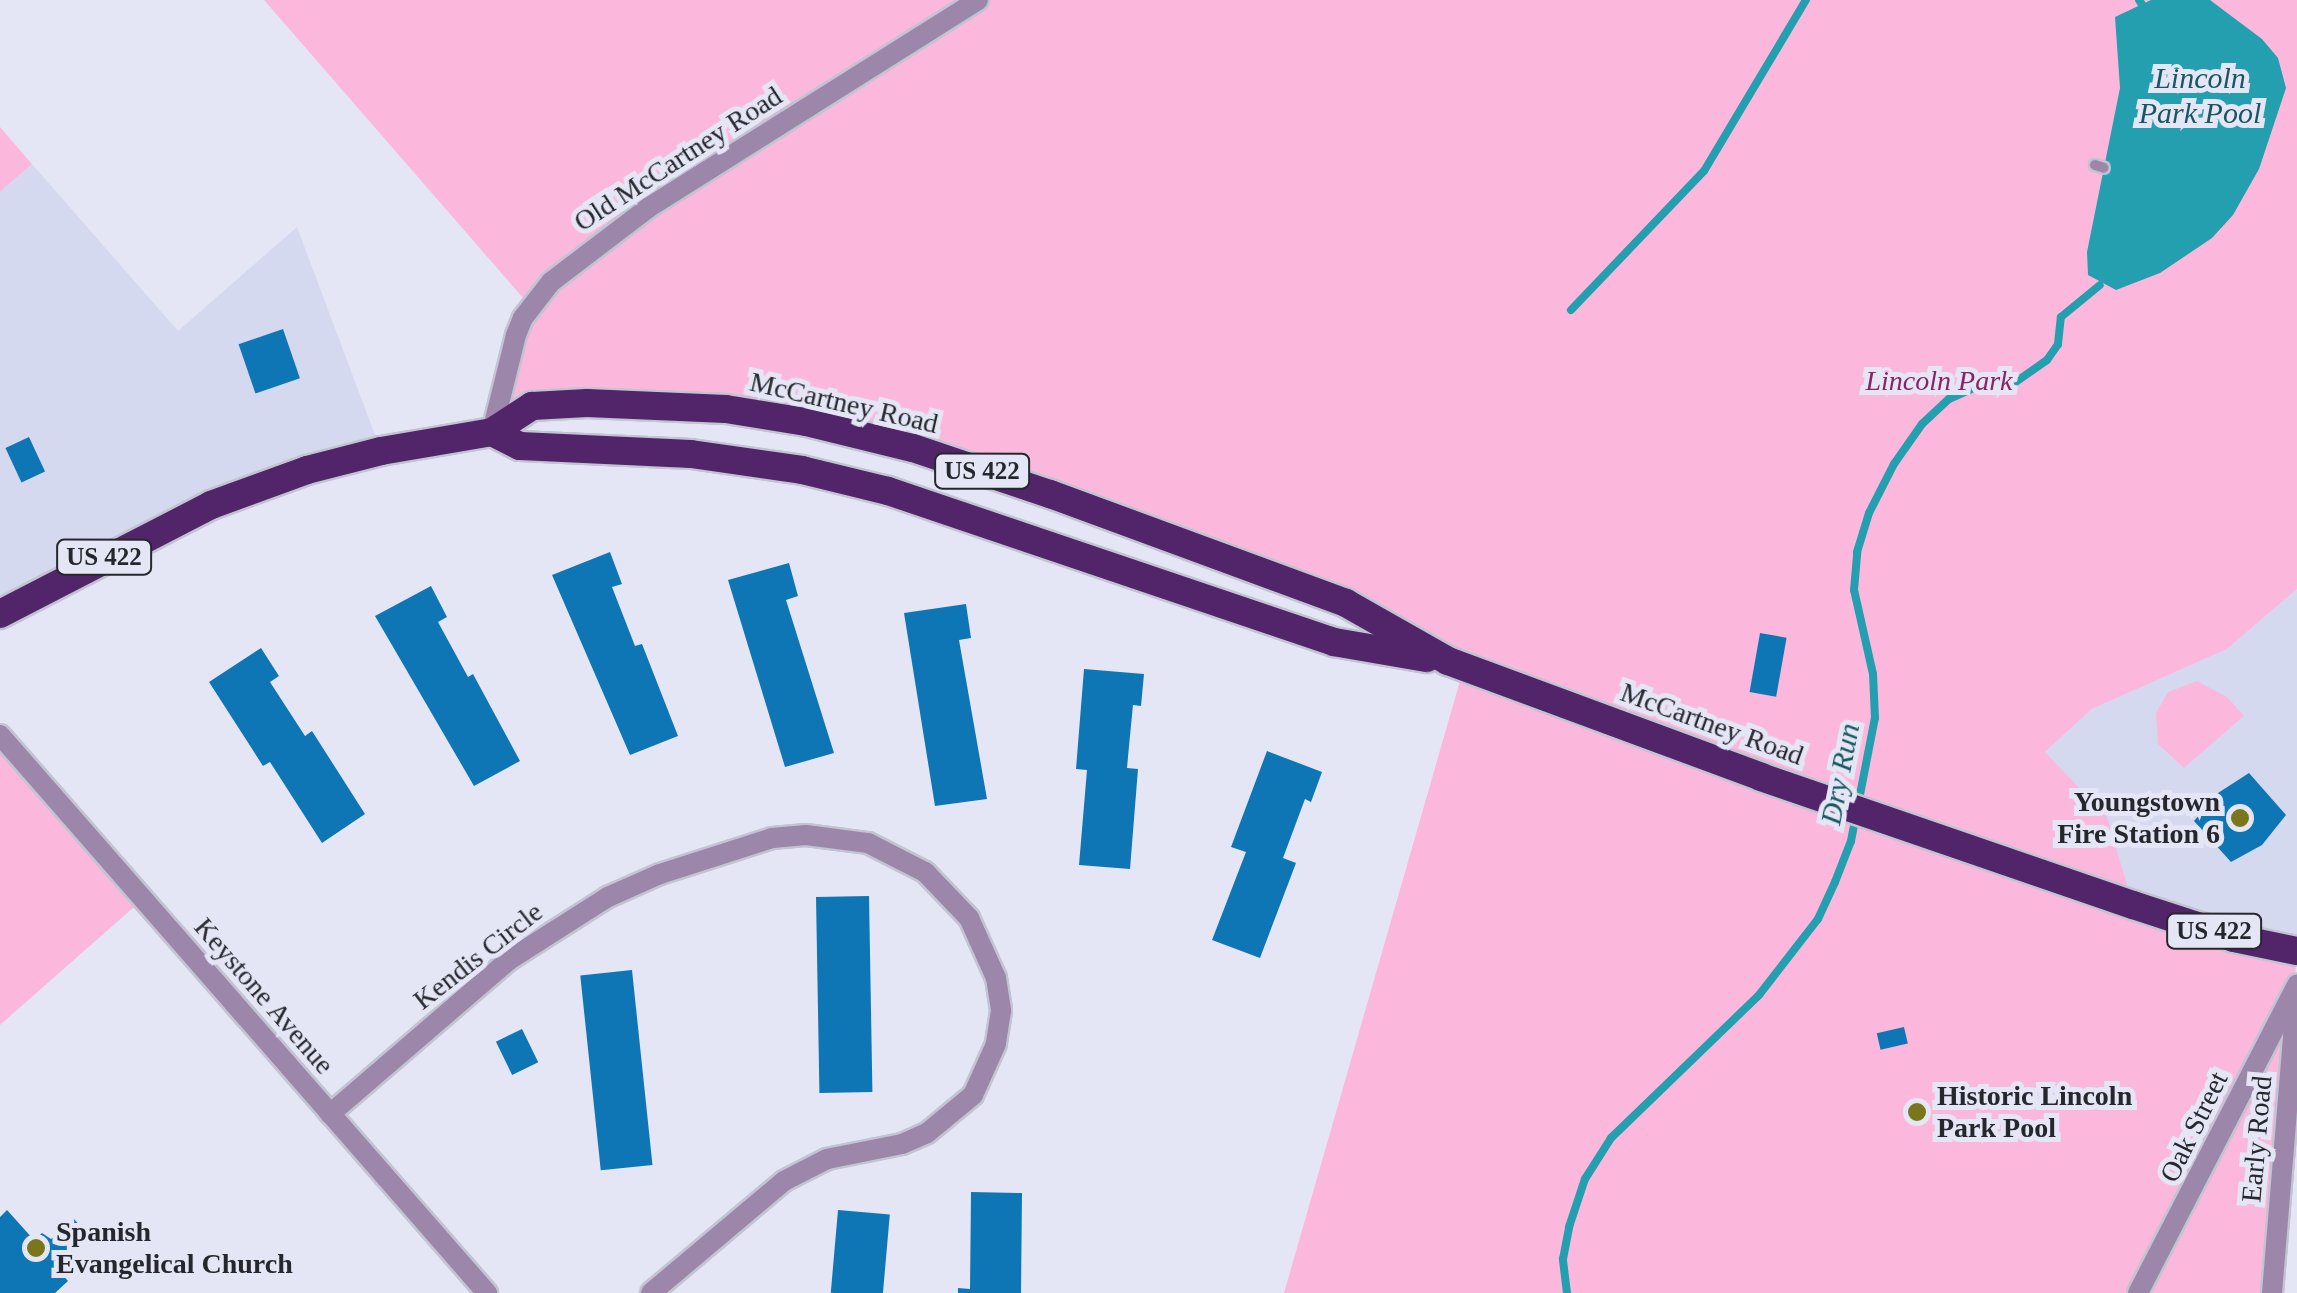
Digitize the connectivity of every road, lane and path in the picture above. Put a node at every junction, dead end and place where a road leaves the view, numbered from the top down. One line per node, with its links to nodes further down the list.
1 (978, 0): 2 (street, Old McCartney Road)
2 (492, 432): 3 (highway, McCartney Road / US 422); 4 (highway, McCartney Road / US 422); 4 (highway, McCartney Road / US 422)
3 (0, 614)
4 (1459, 665): 6 (highway, McCartney Road / US 422)
5 (0, 735): 8 (street, Keystone Avenue)
6 (2297, 952)
7 (2297, 988): 9 (street, Early Road); 12 (street, Oak Street)
8 (330, 1114): 10 (street, Keystone Avenue); 11 (street, Kendis Circle)
9 (2290, 1150): 13 (street, Early Road)
10 (487, 1293)
11 (652, 1293)
12 (2138, 1293)
13 (2272, 1293)

